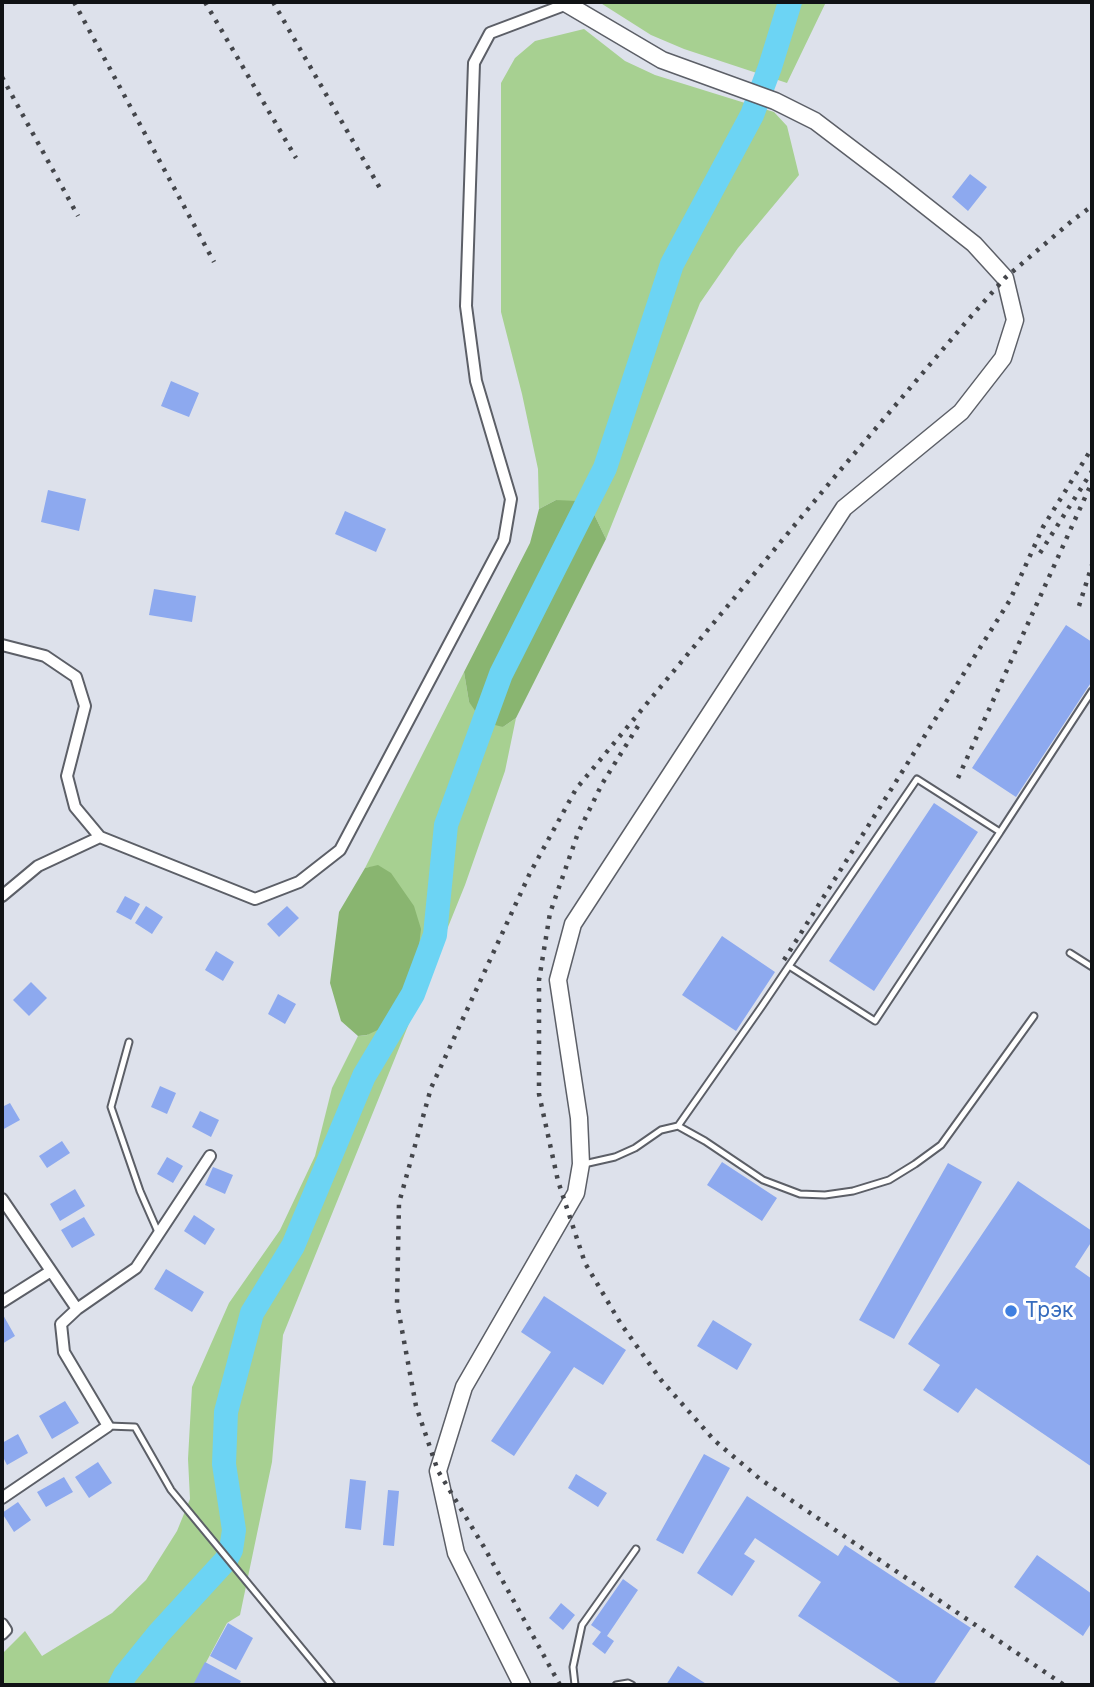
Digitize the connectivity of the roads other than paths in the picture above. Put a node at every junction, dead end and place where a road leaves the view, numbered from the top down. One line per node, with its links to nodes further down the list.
1 (566, 3): 5 (street); 14 (street)
2 (2, 645): 5 (street)
3 (1092, 691): 4 (lane)
4 (1000, 832): 8 (lane); 8 (lane)
5 (100, 837): 6 (street)
6 (2, 896)
7 (1070, 953): 9 (lane)
8 (789, 966): 12 (lane)
9 (1092, 967)
10 (1034, 1016): 12 (lane)
11 (129, 1042): 16 (lane)
12 (678, 1126): 14 (lane)
13 (210, 1156): 16 (street)
14 (580, 1164): 26 (street)
15 (2, 1199): 17 (street)
16 (159, 1234): 19 (street)
17 (51, 1271): 18 (street); 19 (street)
18 (2, 1302)
19 (77, 1309): 20 (street)
20 (108, 1426): 21 (street); 25 (lane)
21 (2, 1498)
22 (636, 1549): 27 (lane)
23 (2, 1624): 24 (street)
24 (2, 1634)
25 (332, 1685)
26 (522, 1685)
27 (575, 1685)
28 (616, 1685): 29 (lane)
29 (632, 1685)

